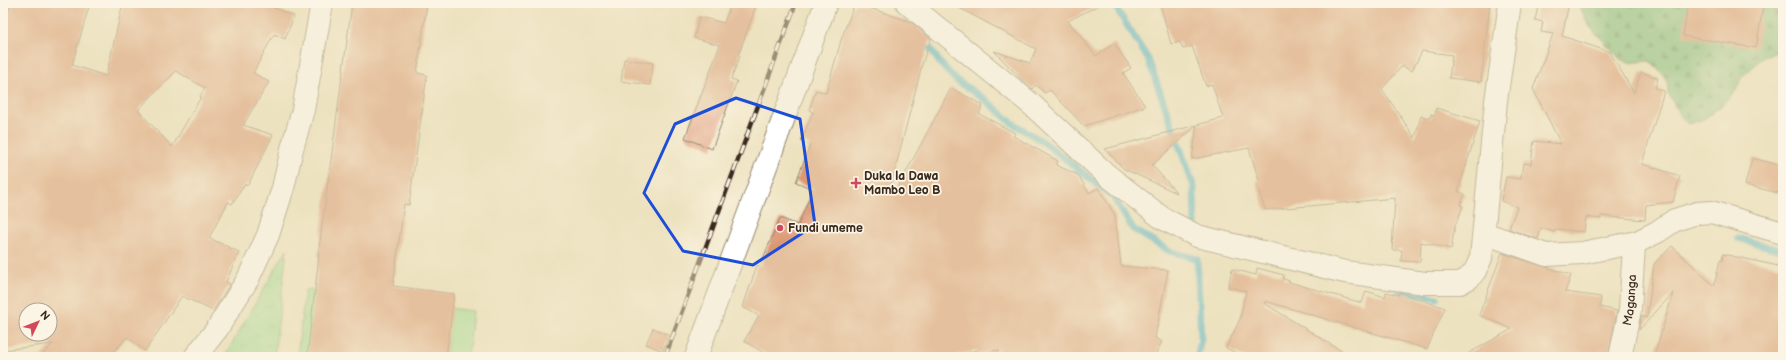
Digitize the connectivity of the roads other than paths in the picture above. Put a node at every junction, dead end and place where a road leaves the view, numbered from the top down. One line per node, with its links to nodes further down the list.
1 (322, 3): 8 (street)
2 (826, 3): 9 (street)
3 (907, 3): 5 (street)
4 (1510, 3): 5 (street)
5 (1484, 233): 7 (street)
6 (1783, 233): 7 (street)
7 (1637, 242): 10 (street, Maganga)
8 (195, 357)
9 (696, 357)
10 (1620, 357)

